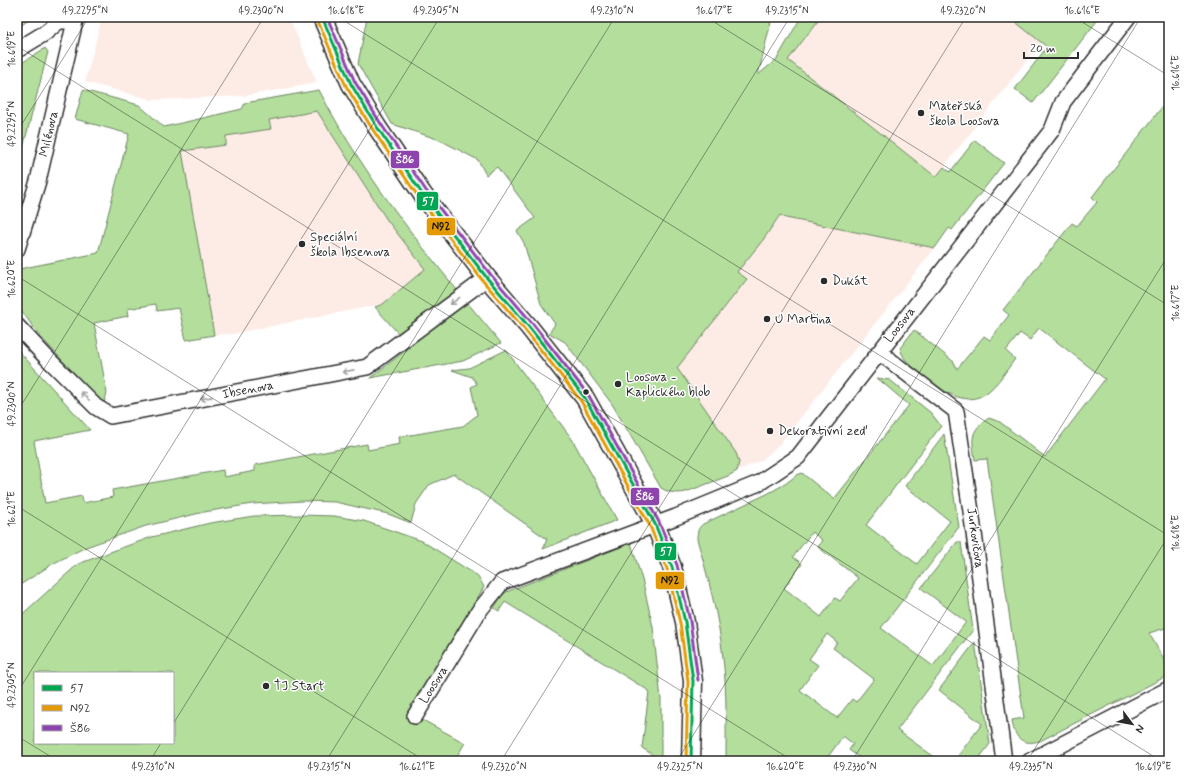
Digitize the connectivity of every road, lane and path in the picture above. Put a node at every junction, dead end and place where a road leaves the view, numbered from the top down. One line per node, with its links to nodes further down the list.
1 (322, 17): 6 (street)
2 (1128, 17): 8 (street, Loosova)
3 (76, 19): 4 (street); 5 (street, Milénova)
4 (17, 50)
5 (17, 249)
6 (487, 278): 7 (street, Ibsenova, one-way to 7); 9 (street)
7 (17, 326)
8 (879, 352): 9 (street, Loosova); 13 (street, Jurkovičova)
9 (655, 524): 11 (street, Loosova); 12 (street)
10 (1169, 689): 14 (street)
11 (415, 716)
12 (691, 761)
13 (1004, 761)
14 (1030, 761)

